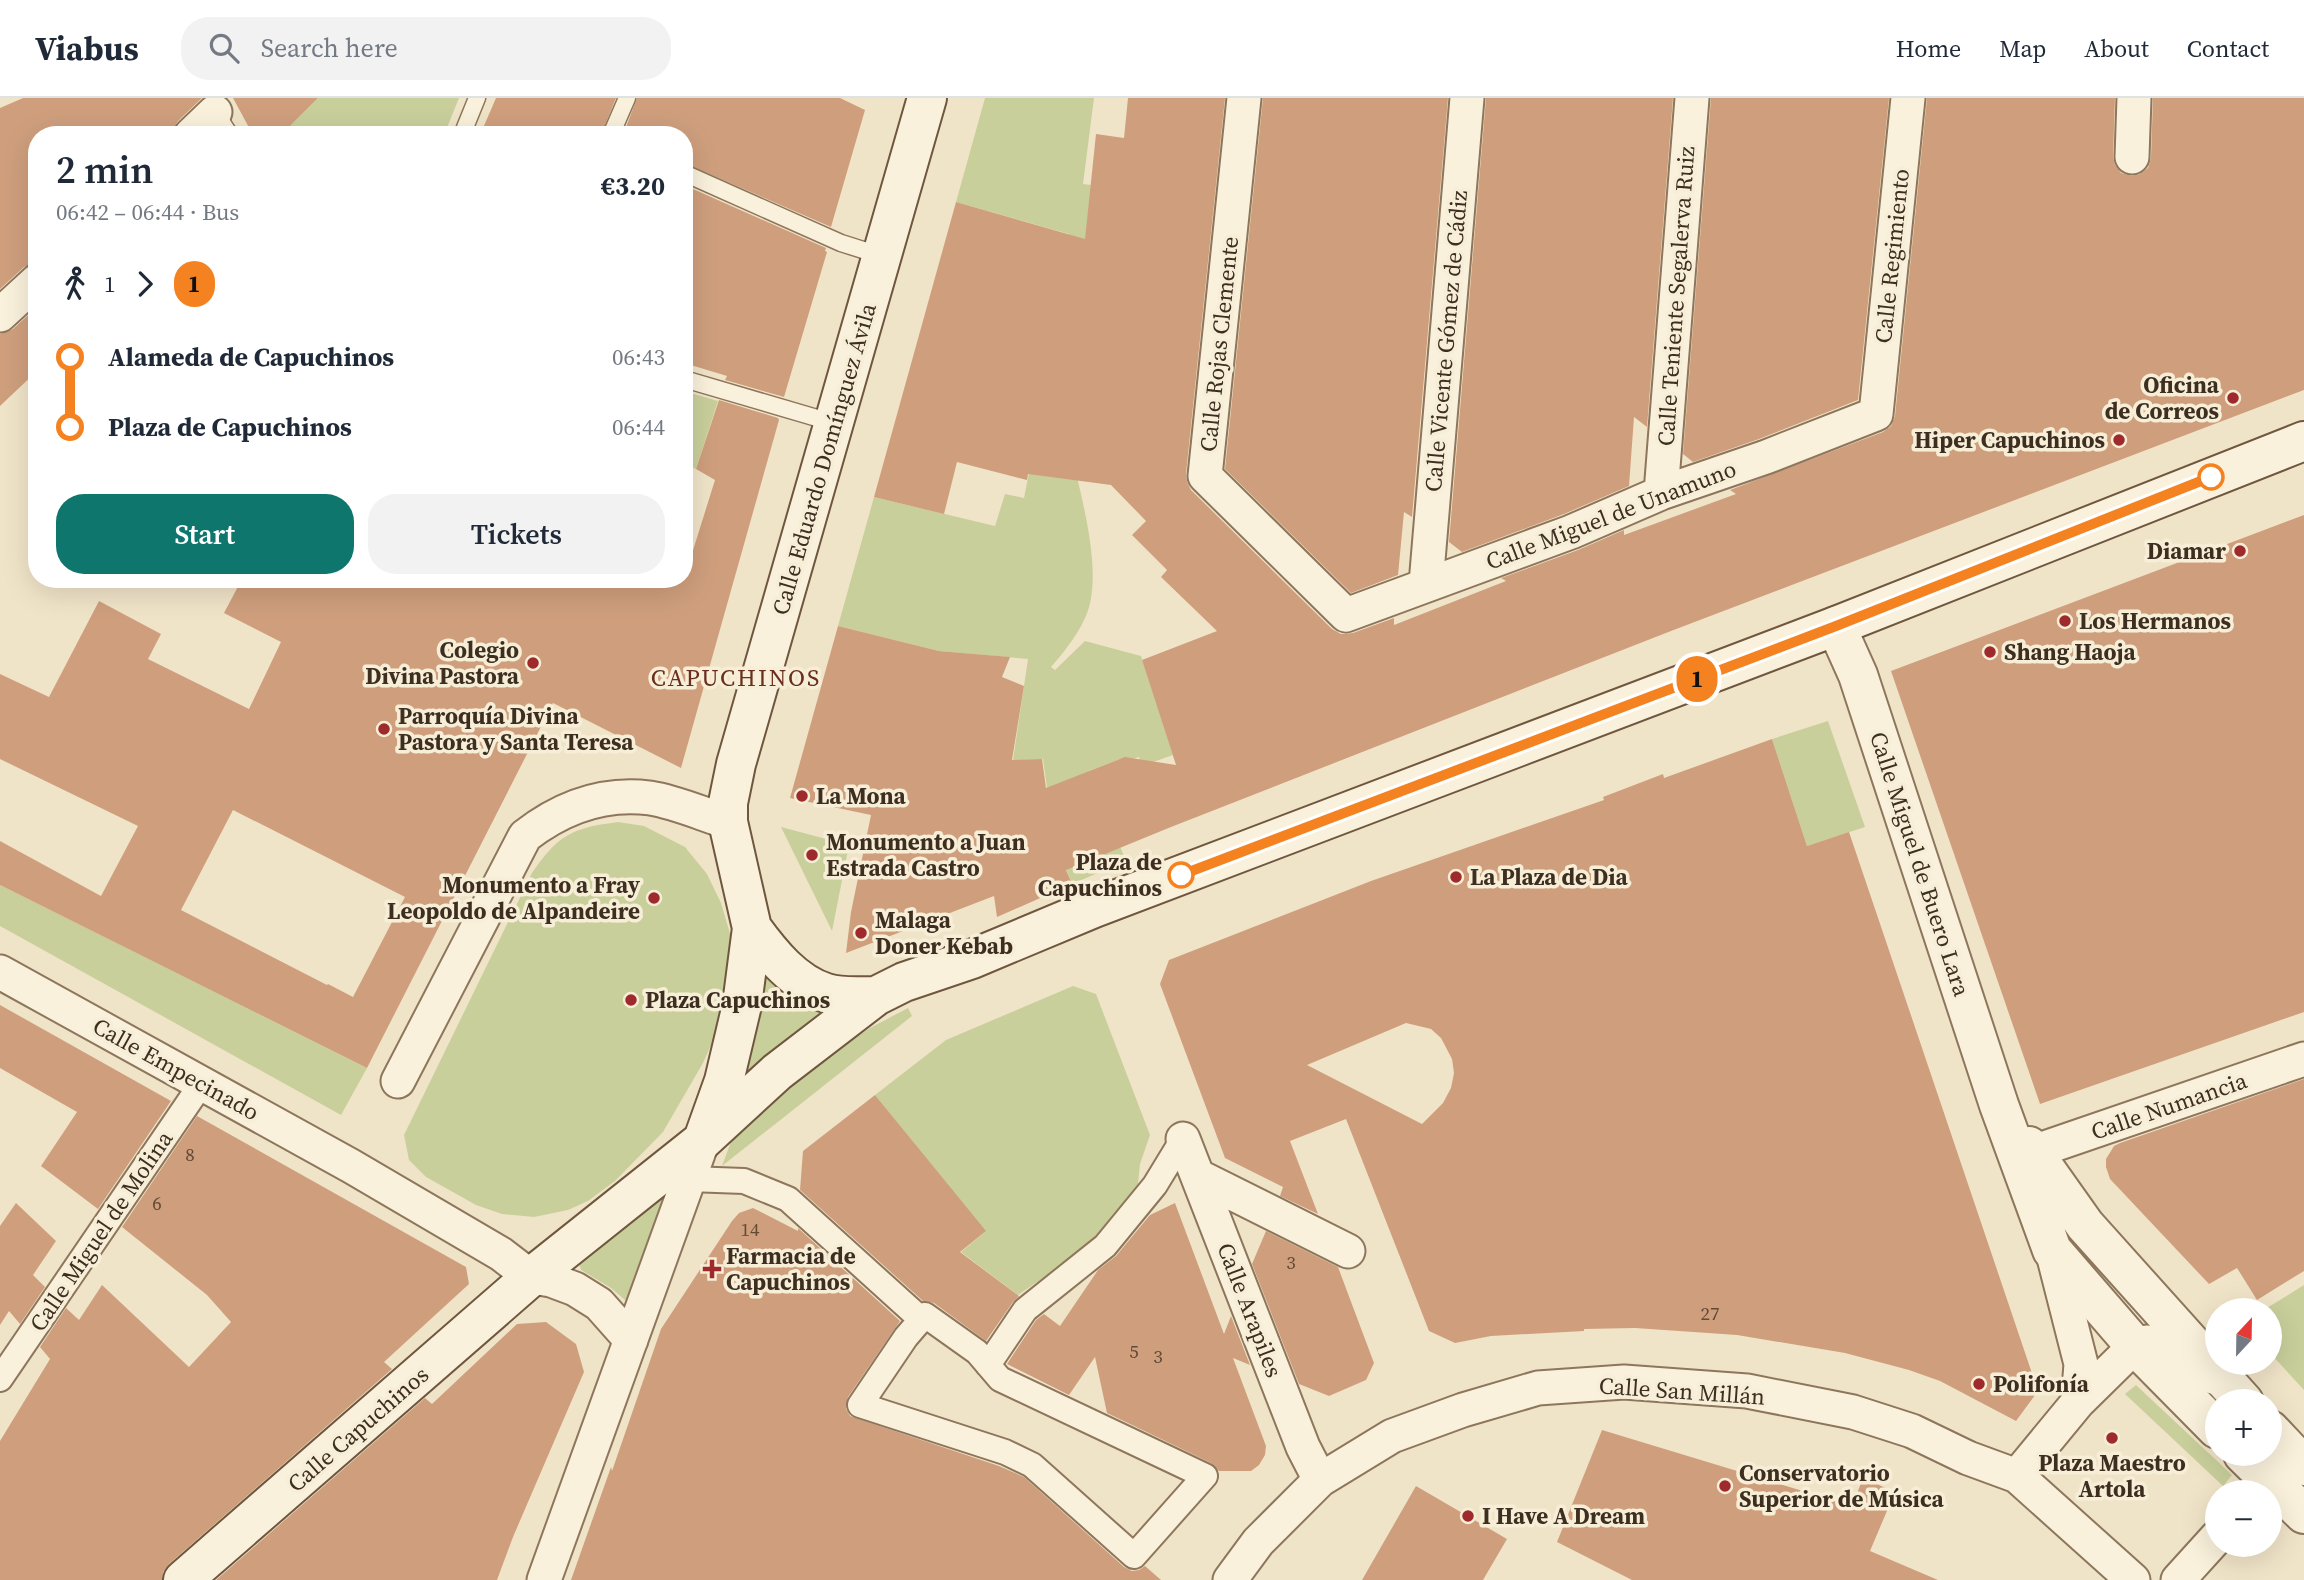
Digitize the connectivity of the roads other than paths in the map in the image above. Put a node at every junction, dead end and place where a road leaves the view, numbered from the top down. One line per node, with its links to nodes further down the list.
1 (477, 98): 11 (lane)
2 (627, 98): 12 (lane)
3 (1244, 98): 24 (street, Calle Rojas Clemente)
4 (1467, 98): 23 (street, Calle Vicente Gómez de Cádiz)
5 (1692, 98): 22 (street, Calle Teniente Segalerva Ruiz)
6 (1908, 98): 19 (street, Calle Regimiento)
7 (2134, 98): 13 (street)
8 (922, 100): 15 (main road, Calle Eduardo Domínguez Ávila)
9 (218, 115): 10 (street)
10 (203, 126)
11 (466, 126)
12 (615, 126)
13 (2132, 157)
14 (693, 177): 15 (lane)
15 (882, 256): 20 (main road, Calle Eduardo Domínguez Ávila)
16 (28, 290): 17 (street)
17 (0, 316)
18 (693, 382): 20 (lane)
19 (1876, 414): 22 (street, Calle Miguel de Unamuno)
20 (834, 423): 26 (main road, Calle Eduardo Domínguez Ávila)
21 (2304, 441): 25 (main road)
22 (1661, 493): 23 (street, Calle Miguel de Unamuno)
23 (1426, 584): 24 (street, Calle Miguel de Unamuno)
24 (1346, 615)
25 (1836, 626): 29 (main road); 33 (main road, Calle Miguel de Buero Lara)
26 (728, 822): 27 (main road); 31 (street)
27 (752, 928): 29 (main road); 35 (main road)
28 (0, 972): 32 (street, Calle Empecinado)
29 (876, 996): 35 (main road)
30 (2304, 1059): 36 (street, Calle Numancia)
31 (398, 1081)
32 (202, 1083): 41 (street, Calle Empecinado); 46 (street, Calle Miguel de Molina)
33 (1999, 1105): 36 (main road, Calle Miguel de Buero Lara); 39 (main road, Calle Miguel de Buero Lara)
34 (1183, 1139): 37 (street, Calle Arapiles); 45 (street)
35 (703, 1140): 38 (street); 41 (main road)
36 (2033, 1152): 48 (main road, Calle Miguel de Buero Lara)
37 (1198, 1176): 40 (street); 55 (street, Calle Arapiles)
38 (689, 1179): 42 (street); 43 (street)
39 (2052, 1250): 44 (main road, Calle Miguel de Buero Lara); 49 (street, Calle Miguel de Buero Lara)
40 (1348, 1251)
41 (531, 1278): 43 (street); 58 (main road, Calle Capuchinos)
42 (913, 1311)
43 (631, 1340): 59 (street)
44 (2135, 1346): 47 (street); 49 (street); 50 (main road)
45 (988, 1365): 45 (street)
46 (0, 1379)
47 (2229, 1389)
48 (2233, 1389)
49 (2078, 1402): 53 (street)
50 (2205, 1417)
51 (2282, 1443): 52 (main road)
52 (2304, 1466)
53 (2017, 1476): 55 (street, Calle San Millán); 61 (street)
54 (2256, 1476): 56 (main road)
55 (1320, 1480): 60 (street, Calle San Millán)
56 (2304, 1514)
57 (2205, 1550): 62 (street)
58 (183, 1580)
59 (544, 1580)
60 (1230, 1580)
61 (2133, 1580)
62 (2178, 1580)

